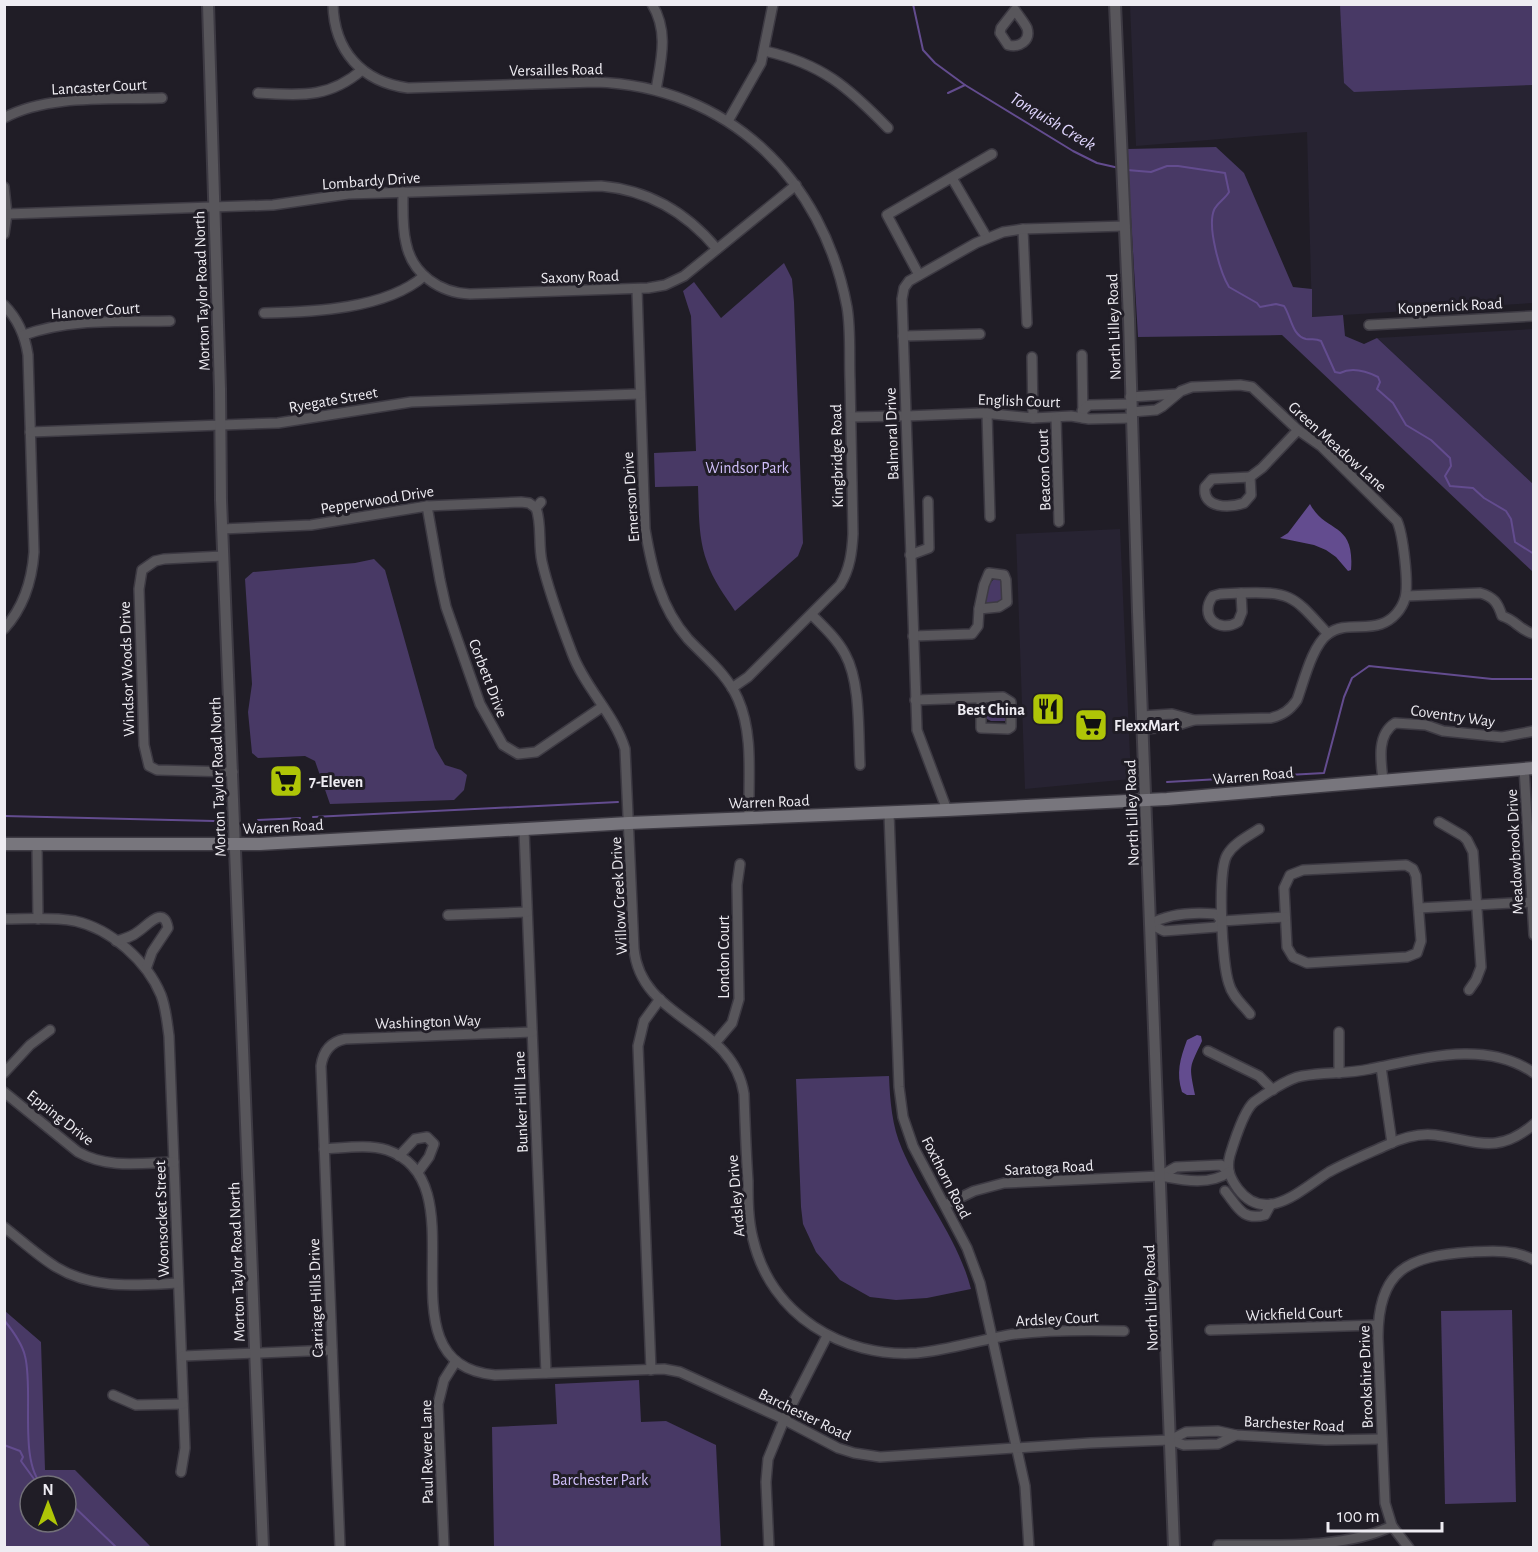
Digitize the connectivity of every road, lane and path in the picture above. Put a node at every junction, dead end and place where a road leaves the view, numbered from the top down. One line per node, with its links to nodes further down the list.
1 (208, 4): 19 (street, Morton Taylor Road North)
2 (333, 4): 7 (street, Versailles Road)
3 (652, 4): 8 (street)
4 (773, 4): 6 (street)
5 (1115, 4): 21 (street, North Lilley Road)
6 (765, 51): 12 (street); 13 (street)
7 (362, 70): 8 (street, Versailles Road); 9 (street)
8 (656, 90): 12 (street, Versailles Road)
9 (258, 93)
10 (162, 98): 11 (street, Lancaster Court)
11 (4, 118)
12 (728, 121): 16 (street, Versailles Road)
13 (888, 128)
14 (992, 154): 15 (street)
15 (952, 178): 24 (street); 26 (street)
16 (796, 185): 25 (street, Saxony Road); 46 (street, Kingbridge Road)
17 (4, 187): 20 (street)
18 (403, 192): 19 (street, Lombardy Drive); 25 (street, Lombardy Drive); 27 (street)
19 (214, 207): 20 (street, Lombardy Drive); 49 (street, Morton Taylor Road North)
20 (7, 214): 23 (street)
21 (1125, 226): 22 (street, Balmoral Drive); 42 (street, North Lilley Road)
22 (1023, 229): 24 (street, Balmoral Drive); 33 (street)
23 (4, 234)
24 (987, 238): 26 (street, Balmoral Drive)
25 (717, 249): 28 (street, Saxony Road)
26 (919, 275): 37 (street, Balmoral Drive)
27 (424, 276): 28 (street, Saxony Road); 30 (street)
28 (637, 289): 40 (street, Emerson Drive)
29 (4, 304): 36 (street)
30 (264, 313)
31 (1533, 316): 34 (street, Koppernick Road)
32 (170, 321): 36 (street, Hanover Court)
33 (1027, 323)
34 (1369, 325)
35 (980, 334): 37 (street)
36 (24, 335): 51 (street)
37 (903, 336): 45 (street, Balmoral Drive)
38 (1082, 355): 44 (street)
39 (1032, 357): 47 (street)
40 (640, 394): 49 (street, Ryegate Street); 69 (street, Emerson Drive)
41 (1177, 394): 42 (street); 42 (street, Green Meadow Lane); 50 (street, Green Meadow Lane)
42 (1131, 408): 44 (street, English Court); 44 (street); 73 (street, North Lilley Road)
43 (987, 413): 45 (street, English Court); 47 (street, English Court); 56 (street)
44 (1083, 414): 48 (street, English Court)
45 (903, 416): 46 (street, English Court); 59 (street, Balmoral Drive)
46 (851, 417): 64 (street, Kingbridge Road)
47 (1033, 418): 48 (street, English Court)
48 (1056, 418): 57 (street, Beacon Court)
49 (220, 425): 51 (street, Ryegate Street); 58 (street, Morton Taylor Road North)
50 (1298, 430): 52 (street); 62 (street, Green Meadow Lane)
51 (30, 432): 65 (street)
52 (1250, 477): 52 (street)
53 (928, 501): 59 (street)
54 (539, 505): 55 (street, Pepperwood Drive); 72 (street, Willow Creek Drive)
55 (427, 506): 58 (street, Pepperwood Drive); 72 (street, Corbett Drive)
56 (990, 518)
57 (1059, 522)
58 (222, 529): 60 (street, Morton Taylor Road North)
59 (910, 555): 68 (street, Balmoral Drive)
60 (223, 556): 79 (street, Morton Taylor Road North); 79 (street, Windsor Woods Drive)
61 (1241, 593): 61 (street); 66 (street)
62 (1406, 596): 66 (street); 67 (street)
63 (979, 609): 68 (street)
64 (812, 615): 69 (street, Kingbridge Road); 77 (street)
65 (4, 629)
66 (1328, 634): 74 (street)
67 (1533, 634)
68 (913, 636): 71 (street, Balmoral Drive)
69 (732, 688): 84 (street, Emerson Drive)
70 (981, 698): 70 (street); 71 (street)
71 (915, 700): 82 (street, Balmoral Drive)
72 (602, 707): 86 (street, Willow Creek Drive)
73 (1142, 716): 74 (street); 75 (street, North Lilley Road)
74 (1194, 720): 75 (street)
75 (1143, 729): 81 (street, North Lilley Road)
76 (1533, 731): 80 (street, Coventry Way)
77 (860, 765)
78 (1529, 768): 80 (main road, Warren Road); 93 (street, Meadowbrook Drive)
79 (233, 772): 91 (street, Morton Taylor Road North)
80 (1383, 780): 81 (main road, Warren Road)
81 (1146, 800): 82 (main road, Warren Road); 102 (street, North Lilley Road)
82 (947, 810): 83 (main road, Warren Road)
83 (889, 813): 84 (main road, Warren Road); 131 (street, Foxthorn Road)
84 (749, 818): 86 (main road, Warren Road)
85 (1438, 822): 94 (street)
86 (629, 824): 88 (main road, Warren Road); 107 (street, Willow Creek Drive)
87 (1259, 829): 101 (street)
88 (524, 830): 91 (main road, Warren Road); 96 (street, Bunker Hill Lane)
89 (4, 844): 90 (main road, Warren Road)
90 (38, 844): 91 (main road, Warren Road); 100 (street)
91 (236, 845): 141 (street, Morton Taylor Road North)
92 (740, 864): 112 (street, London Court)
93 (1532, 902): 94 (street); 103 (street, Meadowbrook Drive)
94 (1478, 906): 95 (street); 106 (street)
95 (1419, 908): 98 (street); 98 (street)
96 (527, 912): 97 (street); 110 (street, Bunker Hill Lane)
97 (448, 915)
98 (1285, 917): 101 (street)
99 (4, 919): 100 (street, Woonsocket Street)
100 (38, 919): 104 (street, Woonsocket Street)
101 (1222, 921): 102 (street); 102 (street); 108 (street)
102 (1150, 924): 128 (street, North Lilley Road)
103 (1533, 935)
104 (116, 941): 105 (street, Woonsocket Street); 105 (street)
105 (146, 969): 125 (street, Woonsocket Street)
106 (1469, 990)
107 (660, 999): 112 (street, Ardsley Drive); 144 (street)
108 (1250, 1014)
109 (50, 1030): 116 (street)
110 (532, 1032): 113 (street, Washington Way); 145 (street, Bunker Hill Lane)
111 (1339, 1032): 118 (street)
112 (715, 1043): 138 (street, Ardsley Drive)
113 (327, 1048): 123 (street, Carriage Hills Drive)
114 (1209, 1050): 119 (street)
115 (1381, 1067): 117 (street); 118 (street); 122 (street)
116 (4, 1073)
117 (1533, 1073)
118 (1339, 1074): 119 (street)
119 (1273, 1090): 127 (street)
120 (4, 1092): 125 (street, Epping Drive)
121 (1533, 1124): 122 (street)
122 (1392, 1143): 130 (street)
123 (324, 1149): 124 (street); 140 (street, Carriage Hills Drive)
124 (399, 1156): 126 (street); 126 (street)
125 (174, 1162): 134 (street, Woonsocket Street)
126 (418, 1172): 143 (street)
127 (1229, 1172): 128 (street); 128 (street); 130 (street)
128 (1160, 1176): 131 (street, Saratoga Road); 150 (street, North Lilley Road)
129 (1225, 1191): 130 (street)
130 (1271, 1204)
131 (945, 1205): 139 (street, Foxthorn Road)
132 (4, 1227): 134 (street)
133 (1533, 1260): 135 (street, Brookshire Drive)
134 (178, 1283): 142 (street, Woonsocket Street)
135 (1378, 1326): 136 (street, Wickfield Court); 149 (street, Brookshire Drive)
136 (1209, 1330)
137 (1124, 1331): 139 (street, Ardsley Court)
138 (827, 1336): 139 (street, Ardsley Drive); 148 (street)
139 (993, 1339): 151 (street, Foxthorn Road)
140 (332, 1350): 141 (street); 156 (street, Carriage Hills Drive)
141 (255, 1353): 142 (street); 155 (street, Morton Taylor Road North)
142 (183, 1356): 147 (street, Woonsocket Street)
143 (456, 1361): 145 (street, Barchester Road); 157 (street, Paul Revere Lane)
144 (651, 1370): 145 (street, Barchester Road); 148 (street, Barchester Road)
145 (546, 1373)
146 (113, 1395): 147 (street)
147 (183, 1404): 152 (street, Woonsocket Street)
148 (784, 1420): 151 (street, Barchester Road); 158 (street)
149 (1382, 1439): 150 (street, Barchester Road); 153 (street, Brookshire Drive)
150 (1170, 1440): 151 (street, Barchester Road); 160 (street, North Lilley Road)
151 (1017, 1448): 159 (street, Foxthorn Road)
152 (181, 1472)
153 (1392, 1526): 154 (street); 161 (street, Brookshire Drive)
154 (1218, 1545)
155 (263, 1548)
156 (340, 1548)
157 (444, 1548)
158 (769, 1548)
159 (1029, 1548)
160 (1174, 1548)
161 (1409, 1548)

